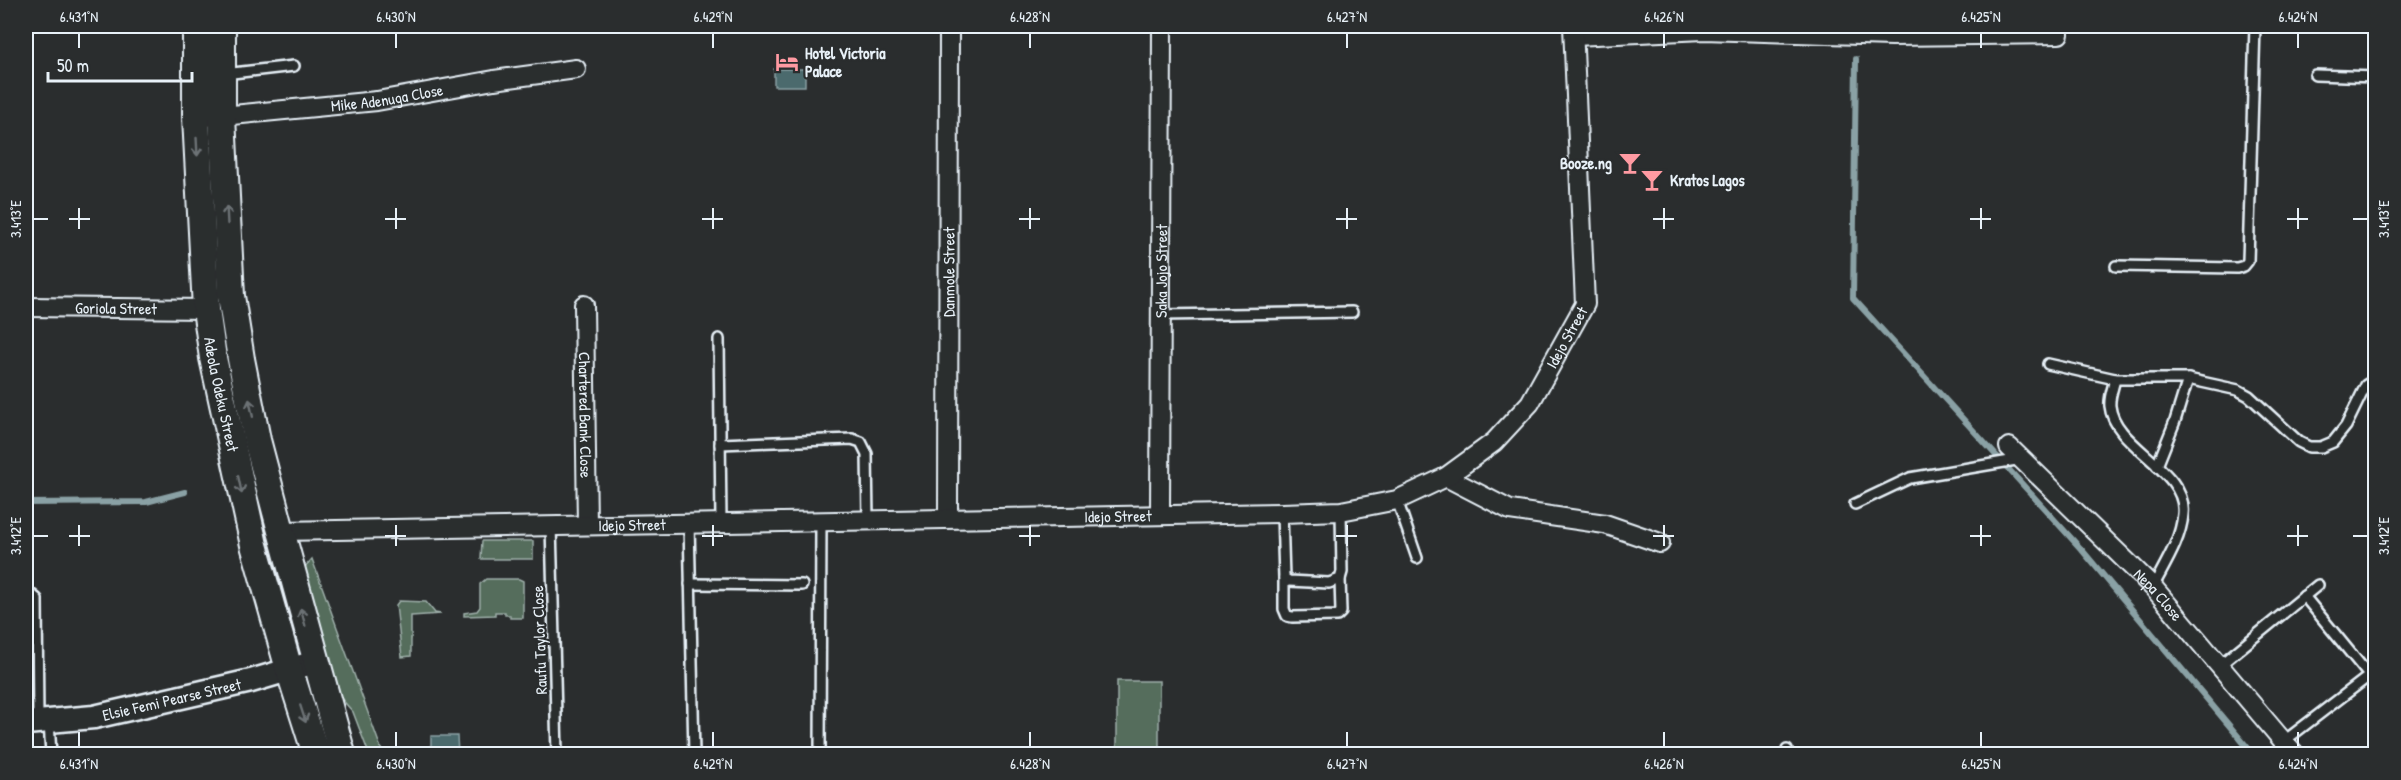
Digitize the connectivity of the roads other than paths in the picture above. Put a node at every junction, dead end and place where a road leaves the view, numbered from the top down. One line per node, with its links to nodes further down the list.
1 (196, 26): 16 (main road, Adeola Odeku Street)
2 (222, 26): 13 (main road, Adeola Odeku Street)
3 (949, 26): 38 (street, Danmole Street)
4 (1161, 26): 23 (street, Saka Jojo Street)
5 (2255, 26): 18 (lane)
6 (1704, 28): 7 (street); 8 (street)
7 (1573, 31): 32 (street, Idejo Street)
8 (1892, 31): 9 (street)
9 (1930, 31): 10 (street)
10 (2059, 34)
11 (294, 66): 13 (lane)
12 (576, 69): 17 (street, Mike Adenuga Close)
13 (222, 74): 17 (main road, Adeola Odeku Street)
14 (2315, 75): 15 (lane)
15 (2376, 78)
16 (196, 117): 17 (street, Mike Adenuga Close); 21 (main road, Adeola Odeku Street, one-way to 21)
17 (222, 117): 45 (main road, Adeola Odeku Street, one-way to 17)
18 (2116, 266)
19 (584, 305): 44 (street, Chartered Bank Close)
20 (26, 307): 21 (street, Goriola Street)
21 (206, 309): 58 (main road, Adeola Odeku Street, one-way to 58)
22 (1352, 312): 23 (lane)
23 (1160, 315): 37 (street, Saka Jojo Street)
24 (719, 339): 29 (lane)
25 (2048, 364): 26 (lane)
26 (2115, 379): 27 (lane); 31 (lane)
27 (2188, 379): 28 (lane); 31 (lane)
28 (2376, 383)
29 (720, 444): 40 (lane); 41 (lane)
30 (2011, 456): 34 (lane); 53 (street, Nepa Close)
31 (2157, 466): 53 (lane)
32 (1446, 477): 33 (street, Idejo Street); 46 (street)
33 (1396, 500): 35 (street, Idejo Street); 47 (lane)
34 (1856, 504)
35 (1341, 511): 36 (street, Idejo Street); 49 (lane)
36 (1282, 513): 37 (street, Idejo Street); 48 (lane)
37 (1160, 515): 38 (street, Idejo Street)
38 (948, 518): 40 (street, Idejo Street)
39 (821, 520): 40 (street, Idejo Street); 41 (street, Idejo Street); 67 (lane)
40 (868, 520)
41 (721, 522): 42 (street, Idejo Street)
42 (689, 523): 44 (street, Idejo Street); 50 (lane)
43 (551, 525): 44 (street, Idejo Street); 45 (street, Idejo Street); 65 (lane, Raufu Taylor Close)
44 (587, 525)
45 (281, 531): 56 (main road, Adeola Odeku Street, one-way to 45)
46 (1660, 543)
47 (1417, 558)
48 (1284, 578): 49 (lane); 49 (lane)
49 (1340, 579)
50 (690, 584): 51 (lane); 66 (lane)
51 (802, 585)
52 (2318, 585): 55 (lane)
53 (2153, 587): 57 (street, Nepa Close)
54 (26, 590): 60 (lane)
55 (2304, 596): 57 (lane); 59 (lane)
56 (315, 662): 58 (street, Elsie Femi Pearse Street); 64 (main road, Adeola Odeku Street)
57 (2220, 665): 61 (street, Nepa Close)
58 (288, 669): 60 (street, Elsie Femi Pearse Street); 63 (main road, Adeola Odeku Street, one-way to 63)
59 (2372, 680): 61 (lane)
60 (38, 722): 62 (lane)
61 (2289, 748)
62 (51, 754)
63 (316, 754)
64 (342, 754)
65 (558, 754)
66 (694, 754)
67 (819, 754)

